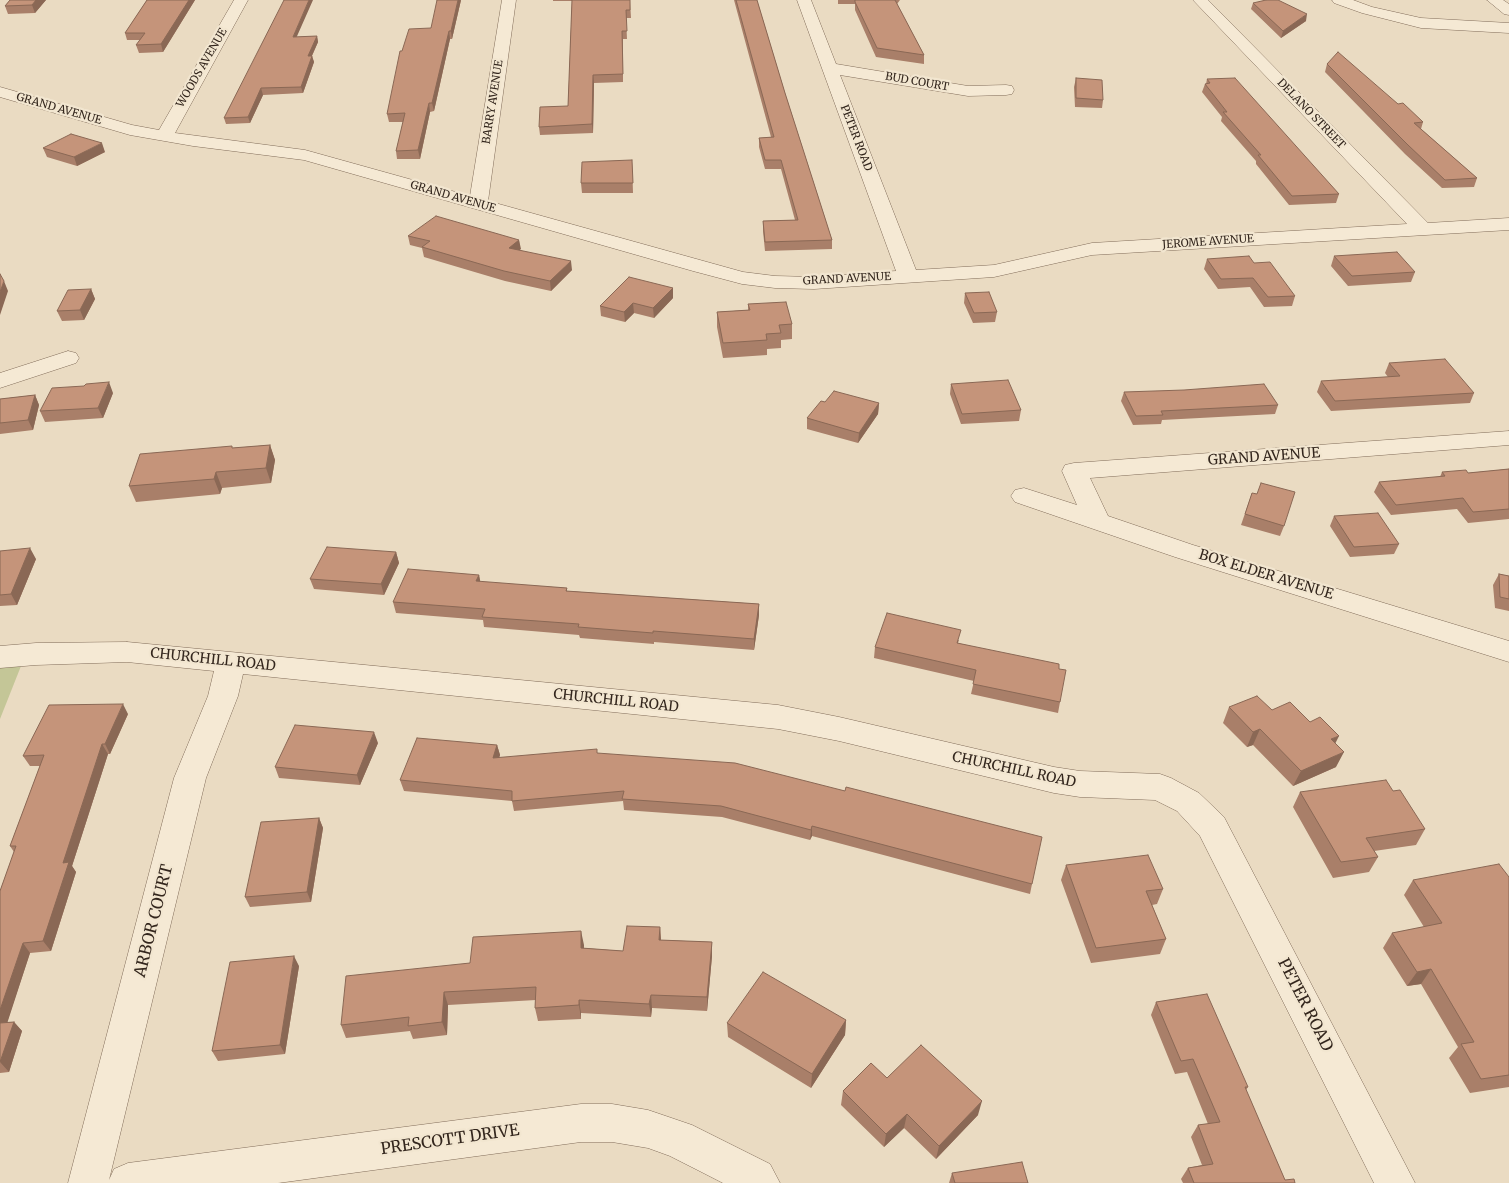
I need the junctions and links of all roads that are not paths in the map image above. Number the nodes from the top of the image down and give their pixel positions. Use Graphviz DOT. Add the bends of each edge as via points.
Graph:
graph roads {
  1 [pos="241,0"];
  2 [pos="509,0"];
  3 [pos="804,0"];
  4 [pos="1200,0"];
  5 [pos="1339,0"];
  6 [pos="1494,0"];
  7 [pos="1509,10"];
  8 [pos="1509,28"];
  9 [pos="829,68"];
  10 [pos="1006,90"];
  11 [pos="0,92"];
  12 [pos="164,136"];
  13 [pos="478,204"];
  14 [pos="1509,224"];
  15 [pos="1422,229"];
  16 [pos="908,276"];
  17 [pos="68,358"];
  18 [pos="0,381"];
  19 [pos="1509,438"];
  20 [pos="1024,496"];
  21 [pos="1098,522"];
  22 [pos="1509,652"];
  23 [pos="0,657"];
  24 [pos="231,662"];
  25 [pos="1212,827"];
  26 [pos="88,1183"];
  27 [pos="128,1183"];
  28 [pos="760,1183"];
  29 [pos="1395,1183"];
  1 -- 12 [label="street, WOODS AVENUE"];
  2 -- 13 [label="street, BARRY AVENUE"];
  3 -- 9 [label="street, PETER ROAD"];
  4 -- 15 [label="street, DELANO STREET"];
  5 -- 8 [label="street" via="1428,24"];
  6 -- 7 [label="street"];
  9 -- 10 [label="street, BUD COURT" via="968,91"];
  9 -- 16 [label="street, PETER ROAD"];
  11 -- 12 [label="street, GRAND AVENUE" via="130,130"];
  12 -- 13 [label="street, GRAND AVENUE" via="305,155"];
  13 -- 16 [label="street, GRAND AVENUE" via="742,278 814,282"];
  14 -- 15 [label="street, JEROME AVENUE"];
  15 -- 16 [label="street, JEROME AVENUE" via="1092,249 994,271"];
  17 -- 18 [label="street"];
  19 -- 21 [label="street, GRAND AVENUE" via="1074,471"];
  20 -- 21 [label="street, BOX ELDER AVENUE"];
  21 -- 22 [label="street, BOX ELDER AVENUE"];
  23 -- 24 [label="street, CHURCHILL ROAD" via="127,652"];
  24 -- 25 [label="street, CHURCHILL ROAD" via="778,717 1054,780 1160,787 1188,802"];
  24 -- 26 [label="street, ARBOR COURT" via="224,696 190,778"];
  25 -- 29 [label="street, PETER ROAD"];
  27 -- 28 [label="street, PRESCOTT DRIVE" via="581,1123 612,1124 678,1139 756,1178"];
}
